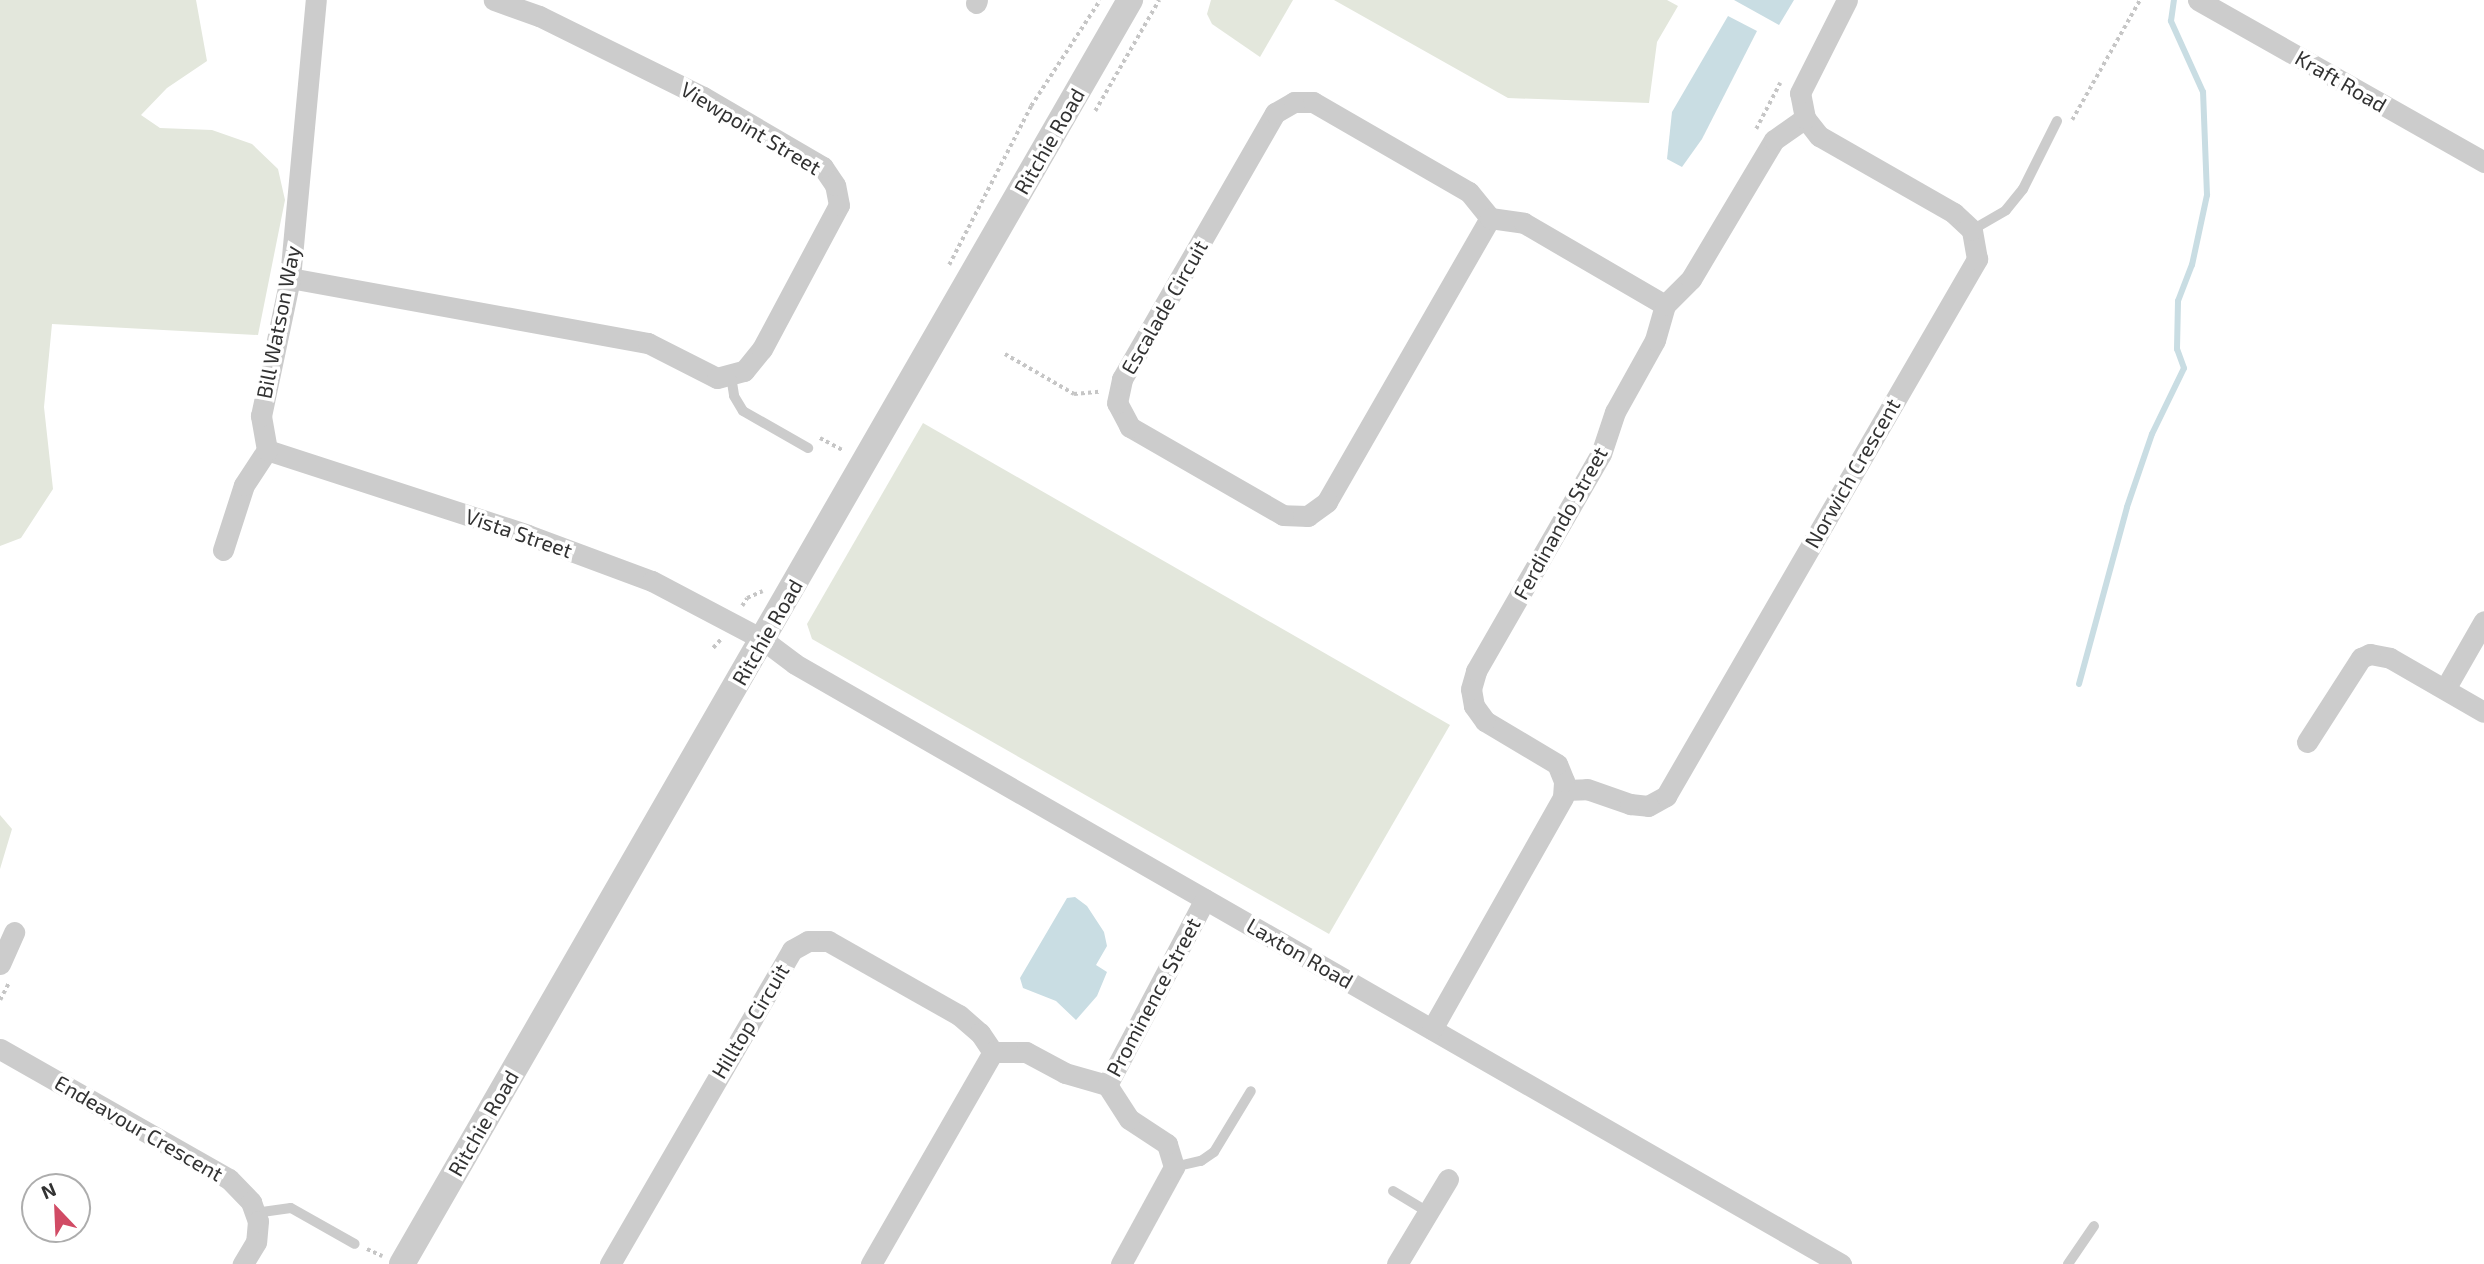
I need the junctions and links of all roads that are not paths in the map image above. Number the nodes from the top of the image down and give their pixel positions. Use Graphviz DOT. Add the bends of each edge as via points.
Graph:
graph roads {
  1 [pos="316,0"];
  2 [pos="494,0"];
  3 [pos="1130,0"];
  4 [pos="1847,0"];
  5 [pos="2198,0"];
  6 [pos="1805,118"];
  7 [pos="2057,121"];
  8 [pos="2484,162"];
  9 [pos="1490,218"];
  10 [pos="1972,230"];
  11 [pos="290,278"];
  12 [pos="1665,305"];
  13 [pos="731,376"];
  14 [pos="808,448"];
  15 [pos="267,450"];
  16 [pos="223,550"];
  17 [pos="2484,621"];
  18 [pos="762,639"];
  19 [pos="2445,689"];
  20 [pos="2484,712"];
  21 [pos="2307,742"];
  22 [pos="1564,790"];
  23 [pos="1205,899"];
  24 [pos="14,932"];
  25 [pos="0,964"];
  26 [pos="1432,1029"];
  27 [pos="0,1049"];
  28 [pos="993,1052"];
  29 [pos="1107,1086"];
  30 [pos="1251,1091"];
  31 [pos="1174,1167"];
  32 [pos="1448,1179"];
  33 [pos="1394,1191"];
  34 [pos="1428,1212"];
  35 [pos="255,1213"];
  36 [pos="2094,1226"];
  37 [pos="355,1244"];
  38 [pos="395,1261"];
  39 [pos="243,1264"];
  40 [pos="610,1264"];
  41 [pos="871,1264"];
  42 [pos="1121,1264"];
  43 [pos="1397,1264"];
  44 [pos="1841,1264"];
  45 [pos="2068,1264"];
  1 -- 11 [label="street, Bill Watson Way"];
  2 -- 13 [label="street, Viewpoint Street" via="539,16 703,97 823,167 835,185 839,205 762,349 744,371"];
  3 -- 18 [label="street, Ritchie Road"];
  4 -- 6 [label="street" via="1800,93"];
  5 -- 8 [label="street, Kraft Road"];
  6 -- 10 [label="street" via="1819,136 1954,213"];
  6 -- 12 [label="street" via="1774,140 1691,279"];
  7 -- 10 [label="lane" via="2023,189 2006,210"];
  9 -- 9 [label="street, Escalade Circuit" via="1469,192 1313,102 1291,104 1275,113 1122,379 1117,403 1130,427 1283,515 1308,516 1327,502"];
  9 -- 12 [label="street" via="1524,223"];
  10 -- 22 [label="street, Norwich Crescent" via="1977,258 1666,796 1639,805 1587,789"];
  11 -- 13 [label="street" via="648,343 717,379"];
  11 -- 15 [label="street, Bill Watson Way" via="261,416"];
  12 -- 22 [label="street, Ferdinando Street" via="1656,340 1615,412 1601,454 1476,671 1471,689 1474,706 1485,721 1557,764"];
  13 -- 14 [label="lane" via="734,396 743,411"];
  15 -- 16 [label="street" via="244,485"];
  15 -- 18 [label="street, Vista Street" via="528,535 652,582"];
  17 -- 19 [label="street"];
  18 -- 23 [label="street, Laxton Road" via="795,664"];
  18 -- 38 [label="street, Ritchie Road"];
  19 -- 20 [label="street"];
  19 -- 21 [label="street" via="2390,658 2370,654 2361,658"];
  22 -- 26 [label="street"];
  23 -- 26 [label="street, Laxton Road"];
  23 -- 29 [label="street, Prominence Street"];
  24 -- 25 [label="street"];
  26 -- 44 [label="street, Laxton Road"];
  27 -- 35 [label="street, Endeavour Crescent" via="229,1179 251,1202"];
  28 -- 29 [label="street" via="1026,1052 1065,1073"];
  28 -- 40 [label="street, Hilltop Circuit" via="980,1033 959,1016 828,941 808,942 792,950"];
  28 -- 41 [label="street"];
  29 -- 31 [label="street, Prominence Street" via="1129,1119 1167,1144"];
  30 -- 31 [label="lane" via="1214,1152 1201,1161"];
  31 -- 42 [label="street"];
  32 -- 34 [label="street"];
  33 -- 34 [label="lane"];
  34 -- 43 [label="street"];
  35 -- 37 [label="lane" via="291,1208"];
  35 -- 39 [label="street" via="256,1242"];
  36 -- 45 [label="lane"];
}
